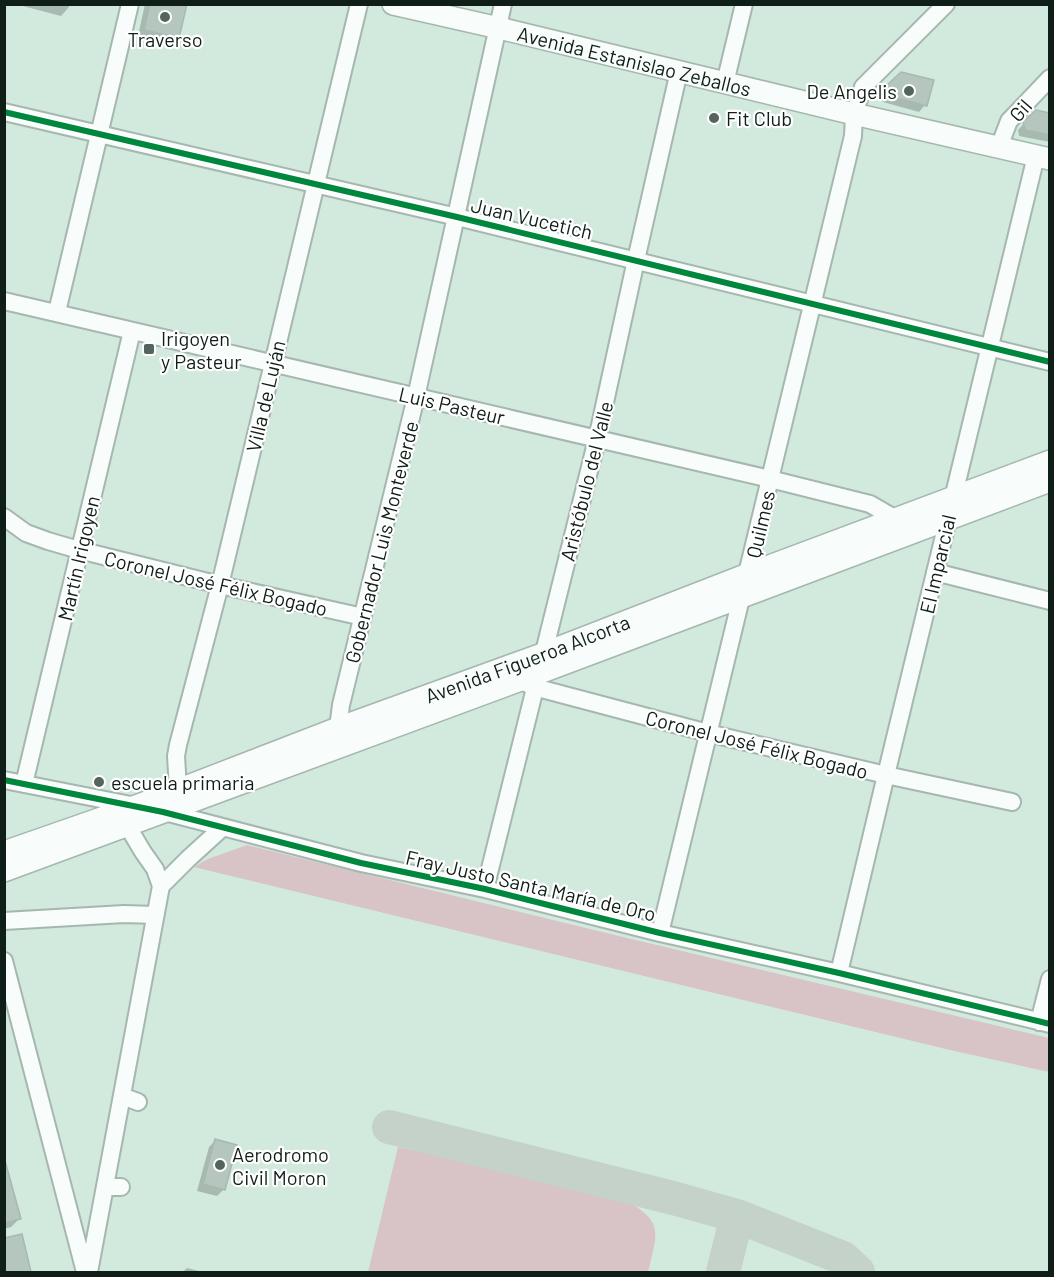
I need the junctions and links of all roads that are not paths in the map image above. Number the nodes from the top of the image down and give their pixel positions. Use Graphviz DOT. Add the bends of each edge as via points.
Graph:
graph roads {
  1 [pos="130,4"];
  2 [pos="359,4"];
  3 [pos="393,4"];
  4 [pos="503,4"];
  5 [pos="744,4"];
  6 [pos="946,4"];
  7 [pos="499,28"];
  8 [pos="679,71"];
  9 [pos="1050,78"];
  10 [pos="725,83"];
  11 [pos="4,112"];
  12 [pos="854,114"];
  13 [pos="98,134"];
  14 [pos="999,147"];
  15 [pos="1043,157"];
  16 [pos="315,185"];
  17 [pos="457,217"];
  18 [pos="636,260"];
  19 [pos="4,301"];
  20 [pos="812,304"];
  21 [pos="57,312"];
  22 [pos="132,331"];
  23 [pos="990,347"];
  24 [pos="1050,362"];
  25 [pos="272,363"];
  26 [pos="417,397"];
  27 [pos="597,439"];
  28 [pos="1050,461"];
  29 [pos="770,479"];
  30 [pos="1050,481"];
  31 [pos="953,497"];
  32 [pos="4,517"];
  33 [pos="896,519"];
  34 [pos="947,520"];
  35 [pos="79,550"];
  36 [pos="935,572"];
  37 [pos="748,574"];
  38 [pos="220,585"];
  39 [pos="742,597"];
  40 [pos="1050,601"];
  41 [pos="363,617"];
  42 [pos="530,672"];
  43 [pos="338,728"];
  44 [pos="708,733"];
  45 [pos="886,775"];
  46 [pos="4,780"];
  47 [pos="24,784"];
  48 [pos="178,789"];
  49 [pos="1012,802"];
  50 [pos="163,812"];
  51 [pos="128,815"];
  52 [pos="222,828"];
  53 [pos="4,852"];
  54 [pos="4,871"];
  55 [pos="161,886"];
  56 [pos="484,889"];
  57 [pos="156,915"];
  58 [pos="4,921"];
  59 [pos="660,933"];
  60 [pos="4,961"];
  61 [pos="839,973"];
  62 [pos="1050,979"];
  63 [pos="1044,1023"];
  64 [pos="89,1267"];
  65 [pos="102,1272"];
  1 -- 13 [label="street"];
  2 -- 16 [label="street, Villa de Luján"];
  3 -- 7 [label="main road, Avenida Estanislao Zeballos"];
  4 -- 7 [label="street, Gobernador Luis Monteverde"];
  5 -- 10 [label="street"];
  6 -- 12 [label="street, Quilmes" via="863,87"];
  7 -- 8 [label="main road, Avenida Estanislao Zeballos"];
  7 -- 17 [label="street, Gobernador Luis Monteverde"];
  8 -- 10 [label="main road, Avenida Estanislao Zeballos"];
  8 -- 18 [label="street, Aristóbulo del Valle"];
  9 -- 14 [label="street, Gil" via="1009,121"];
  10 -- 12 [label="main road, Avenida Estanislao Zeballos"];
  11 -- 13 [label="street, Juan Vucetich"];
  12 -- 14 [label="main road, Avenida Estanislao Zeballos"];
  12 -- 20 [label="street, Quilmes" via="854,136"];
  13 -- 16 [label="street, Juan Vucetich"];
  13 -- 21 [label="street"];
  14 -- 15 [label="main road, Avenida Estanislao Zeballos"];
  15 -- 23 [label="street, El Imparcial"];
  16 -- 17 [label="street, Juan Vucetich"];
  16 -- 25 [label="street, Villa de Luján"];
  17 -- 18 [label="street, Juan Vucetich"];
  17 -- 26 [label="street, Gobernador Luis Monteverde"];
  18 -- 20 [label="street, Juan Vucetich"];
  18 -- 27 [label="street, Aristóbulo del Valle"];
  19 -- 21 [label="street, Luis Pasteur"];
  20 -- 23 [label="street, Juan Vucetich"];
  20 -- 29 [label="street, Quilmes"];
  21 -- 22 [label="street, Luis Pasteur"];
  22 -- 25 [label="street, Luis Pasteur"];
  22 -- 35 [label="street, Martín Irigoyen"];
  23 -- 24 [label="street, Juan Vucetich"];
  23 -- 31 [label="street, El Imparcial"];
  25 -- 26 [label="street, Luis Pasteur"];
  25 -- 38 [label="street, Villa de Luján"];
  26 -- 27 [label="street, Luis Pasteur"];
  26 -- 41 [label="street, Gobernador Luis Monteverde"];
  27 -- 29 [label="street, Luis Pasteur"];
  27 -- 42 [label="street, Aristóbulo del Valle"];
  28 -- 31 [label="main road, Avenida Figueroa Alcorta"];
  29 -- 33 [label="street, Luis Pasteur" via="870,504"];
  29 -- 37 [label="street, Quilmes"];
  30 -- 34 [label="main road, Avenida Figueroa Alcorta"];
  31 -- 33 [label="main road, Avenida Figueroa Alcorta"];
  31 -- 34 [label="street, El Imparcial"];
  32 -- 35 [label="street, Coronel José Félix Bogado" via="26,533"];
  33 -- 37 [label="main road, Avenida Figueroa Alcorta"];
  34 -- 36 [label="street, El Imparcial"];
  34 -- 39 [label="main road, Avenida Figueroa Alcorta"];
  35 -- 38 [label="street, Coronel José Félix Bogado"];
  35 -- 47 [label="street, Martín Irigoyen"];
  36 -- 40 [label="street"];
  36 -- 45 [label="street, El Imparcial"];
  37 -- 39 [label="street, Quilmes"];
  37 -- 42 [label="main road, Avenida Figueroa Alcorta"];
  38 -- 41 [label="street, Coronel José Félix Bogado"];
  38 -- 48 [label="street, Villa de Luján" via="178,745"];
  39 -- 42 [label="main road, Avenida Figueroa Alcorta"];
  39 -- 44 [label="street, Quilmes"];
  41 -- 43 [label="street, Gobernador Luis Monteverde"];
  42 -- 43 [label="main road, Avenida Figueroa Alcorta"];
  42 -- 44 [label="street, Coronel José Félix Bogado"];
  42 -- 50 [label="main road, Avenida Figueroa Alcorta"];
  42 -- 56 [label="street, Aristóbulo del Valle"];
  43 -- 48 [label="main road, Avenida Figueroa Alcorta"];
  44 -- 45 [label="street, Coronel José Félix Bogado"];
  44 -- 59 [label="street, Quilmes"];
  45 -- 49 [label="street, Coronel José Félix Bogado"];
  45 -- 61 [label="street, El Imparcial"];
  46 -- 47 [label="street"];
  47 -- 51 [label="street"];
  48 -- 51 [label="main road, Avenida Figueroa Alcorta"];
  50 -- 51 [label="main road, Avenida Figueroa Alcorta"];
  50 -- 52 [label="street, Fray Justo Santa María de Oro"];
  51 -- 53 [label="main road, Avenida Figueroa Alcorta"];
  51 -- 54 [label="main road, Avenida Figueroa Alcorta"];
  51 -- 55 [label="street"];
  52 -- 55 [label="street"];
  52 -- 56 [label="street, Fray Justo Santa María de Oro"];
  55 -- 57 [label="street"];
  56 -- 59 [label="street, Fray Justo Santa María de Oro"];
  57 -- 58 [label="street"];
  57 -- 64 [label="street" via="130,1099 113,1187"];
  59 -- 61 [label="street, Fray Justo Santa María de Oro"];
  60 -- 64 [label="street"];
  61 -- 63 [label="street, Fray Justo Santa María de Oro"];
  62 -- 63 [label="street"];
  64 -- 65 [label="street"];
}
